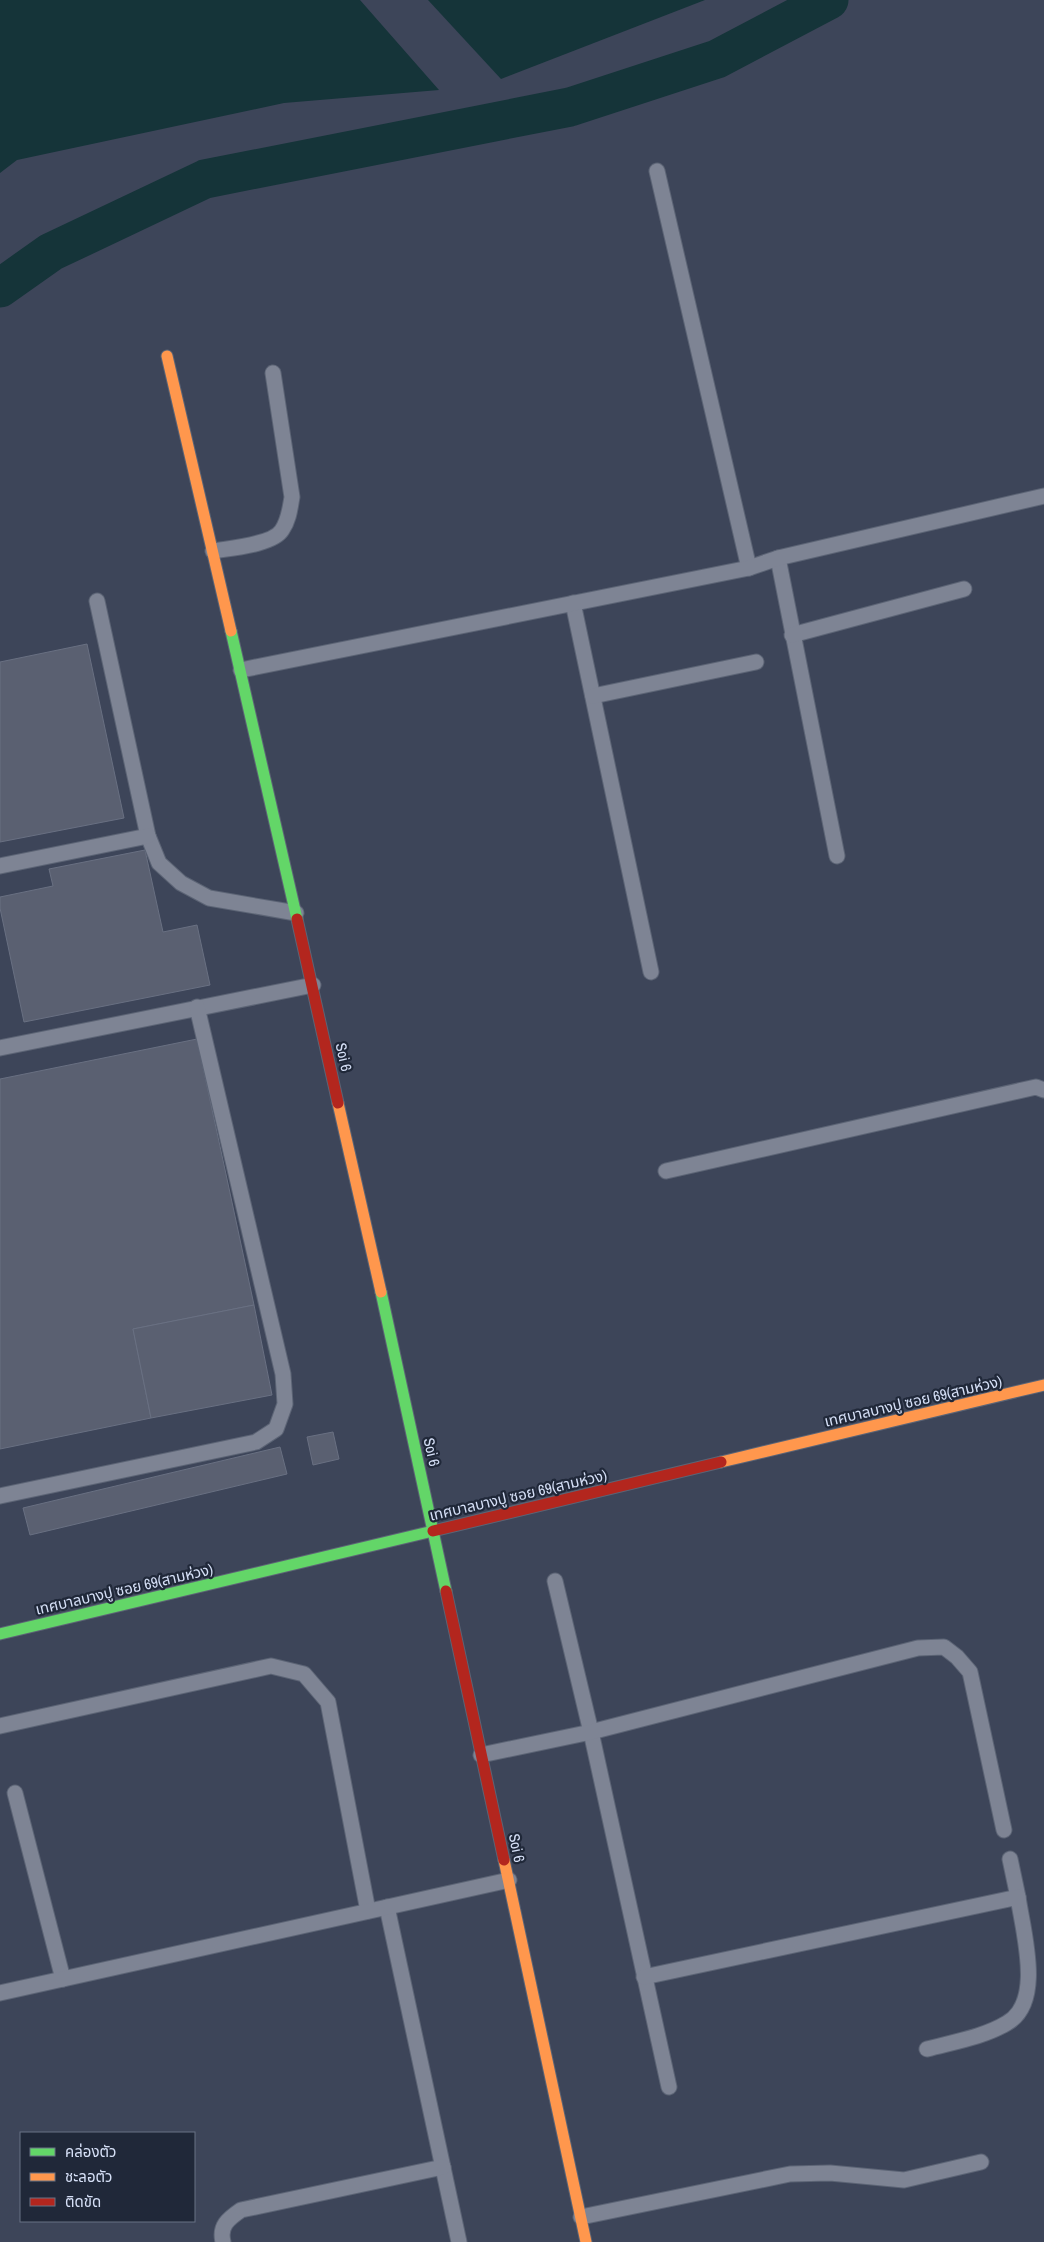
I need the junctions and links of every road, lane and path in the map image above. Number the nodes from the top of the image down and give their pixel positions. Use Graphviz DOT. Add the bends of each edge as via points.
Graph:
graph roads {
  1 [pos="657,171"];
  2 [pos="166,356"];
  3 [pos="273,373"];
  4 [pos="1044,496"];
  5 [pos="213,551"];
  6 [pos="778,558"];
  7 [pos="749,568"];
  8 [pos="964,589"];
  9 [pos="97,601"];
  10 [pos="573,603"];
  11 [pos="792,635"];
  12 [pos="756,662"];
  13 [pos="241,670"];
  14 [pos="593,696"];
  15 [pos="148,836"];
  16 [pos="837,856"];
  17 [pos="0,866"];
  18 [pos="296,913"];
  19 [pos="651,972"];
  20 [pos="312,986"];
  21 [pos="198,1007"];
  22 [pos="0,1048"];
  23 [pos="1044,1090"];
  24 [pos="666,1171"];
  25 [pos="1044,1385"];
  26 [pos="0,1496"];
  27 [pos="434,1530"];
  28 [pos="555,1581"];
  29 [pos="0,1634"];
  30 [pos="0,1726"];
  31 [pos="591,1732"];
  32 [pos="482,1755"];
  33 [pos="15,1793"];
  34 [pos="1004,1830"];
  35 [pos="1010,1858"];
  36 [pos="509,1880"];
  37 [pos="1018,1897"];
  38 [pos="387,1907"];
  39 [pos="368,1911"];
  40 [pos="644,1977"];
  41 [pos="63,1979"];
  42 [pos="0,1993"];
  43 [pos="927,2049"];
  44 [pos="669,2087"];
  45 [pos="981,2162"];
  46 [pos="443,2167"];
  47 [pos="581,2217"];
  48 [pos="223,2242"];
  49 [pos="459,2242"];
  50 [pos="586,2242"];
  1 -- 7 [label="lane"];
  2 -- 5 [label="street, Soi 6"];
  3 -- 5 [label="lane" via="292,496 289,515 281,532 266,542"];
  4 -- 6 [label="lane"];
  5 -- 13 [label="street, Soi 6"];
  6 -- 7 [label="lane"];
  6 -- 11 [label="lane"];
  7 -- 10 [label="lane"];
  8 -- 11 [label="lane"];
  9 -- 15 [label="lane"];
  10 -- 13 [label="lane"];
  10 -- 14 [label="lane"];
  11 -- 16 [label="lane"];
  12 -- 14 [label="lane"];
  13 -- 18 [label="street, Soi 6"];
  14 -- 19 [label="lane"];
  15 -- 17 [label="lane"];
  15 -- 18 [label="lane" via="159,863 181,882 209,898"];
  18 -- 20 [label="street, Soi 6"];
  20 -- 21 [label="lane"];
  20 -- 27 [label="street, Soi 6"];
  21 -- 22 [label="lane"];
  21 -- 26 [label="lane" via="283,1374 285,1404 276,1429 256,1442"];
  23 -- 24 [label="lane" via="1036,1087"];
  25 -- 27 [label="street, เทศบาลบางปู ซอย 69(สามห่วง)"];
  27 -- 29 [label="street, เทศบาลบางปู ซอย 69(สามห่วง)"];
  27 -- 32 [label="street, Soi 6"];
  28 -- 31 [label="lane"];
  30 -- 39 [label="lane" via="271,1666 304,1674 328,1702"];
  31 -- 32 [label="lane"];
  31 -- 34 [label="lane" via="918,1648 944,1647 970,1672"];
  31 -- 40 [label="lane"];
  32 -- 36 [label="street, Soi 6"];
  33 -- 41 [label="lane"];
  35 -- 37 [label="lane"];
  36 -- 38 [label="lane"];
  36 -- 47 [label="street, Soi 6"];
  37 -- 40 [label="lane"];
  37 -- 43 [label="lane" via="1030,1975 1019,2014 985,2032"];
  38 -- 39 [label="lane"];
  38 -- 46 [label="lane"];
  39 -- 41 [label="lane"];
  40 -- 44 [label="lane"];
  41 -- 42 [label="lane"];
  45 -- 47 [label="lane" via="904,2180 830,2173 790,2174"];
  46 -- 48 [label="lane" via="240,2210 226,2221 221,2234"];
  46 -- 49 [label="lane"];
  47 -- 50 [label="street, Soi 6"];
}
